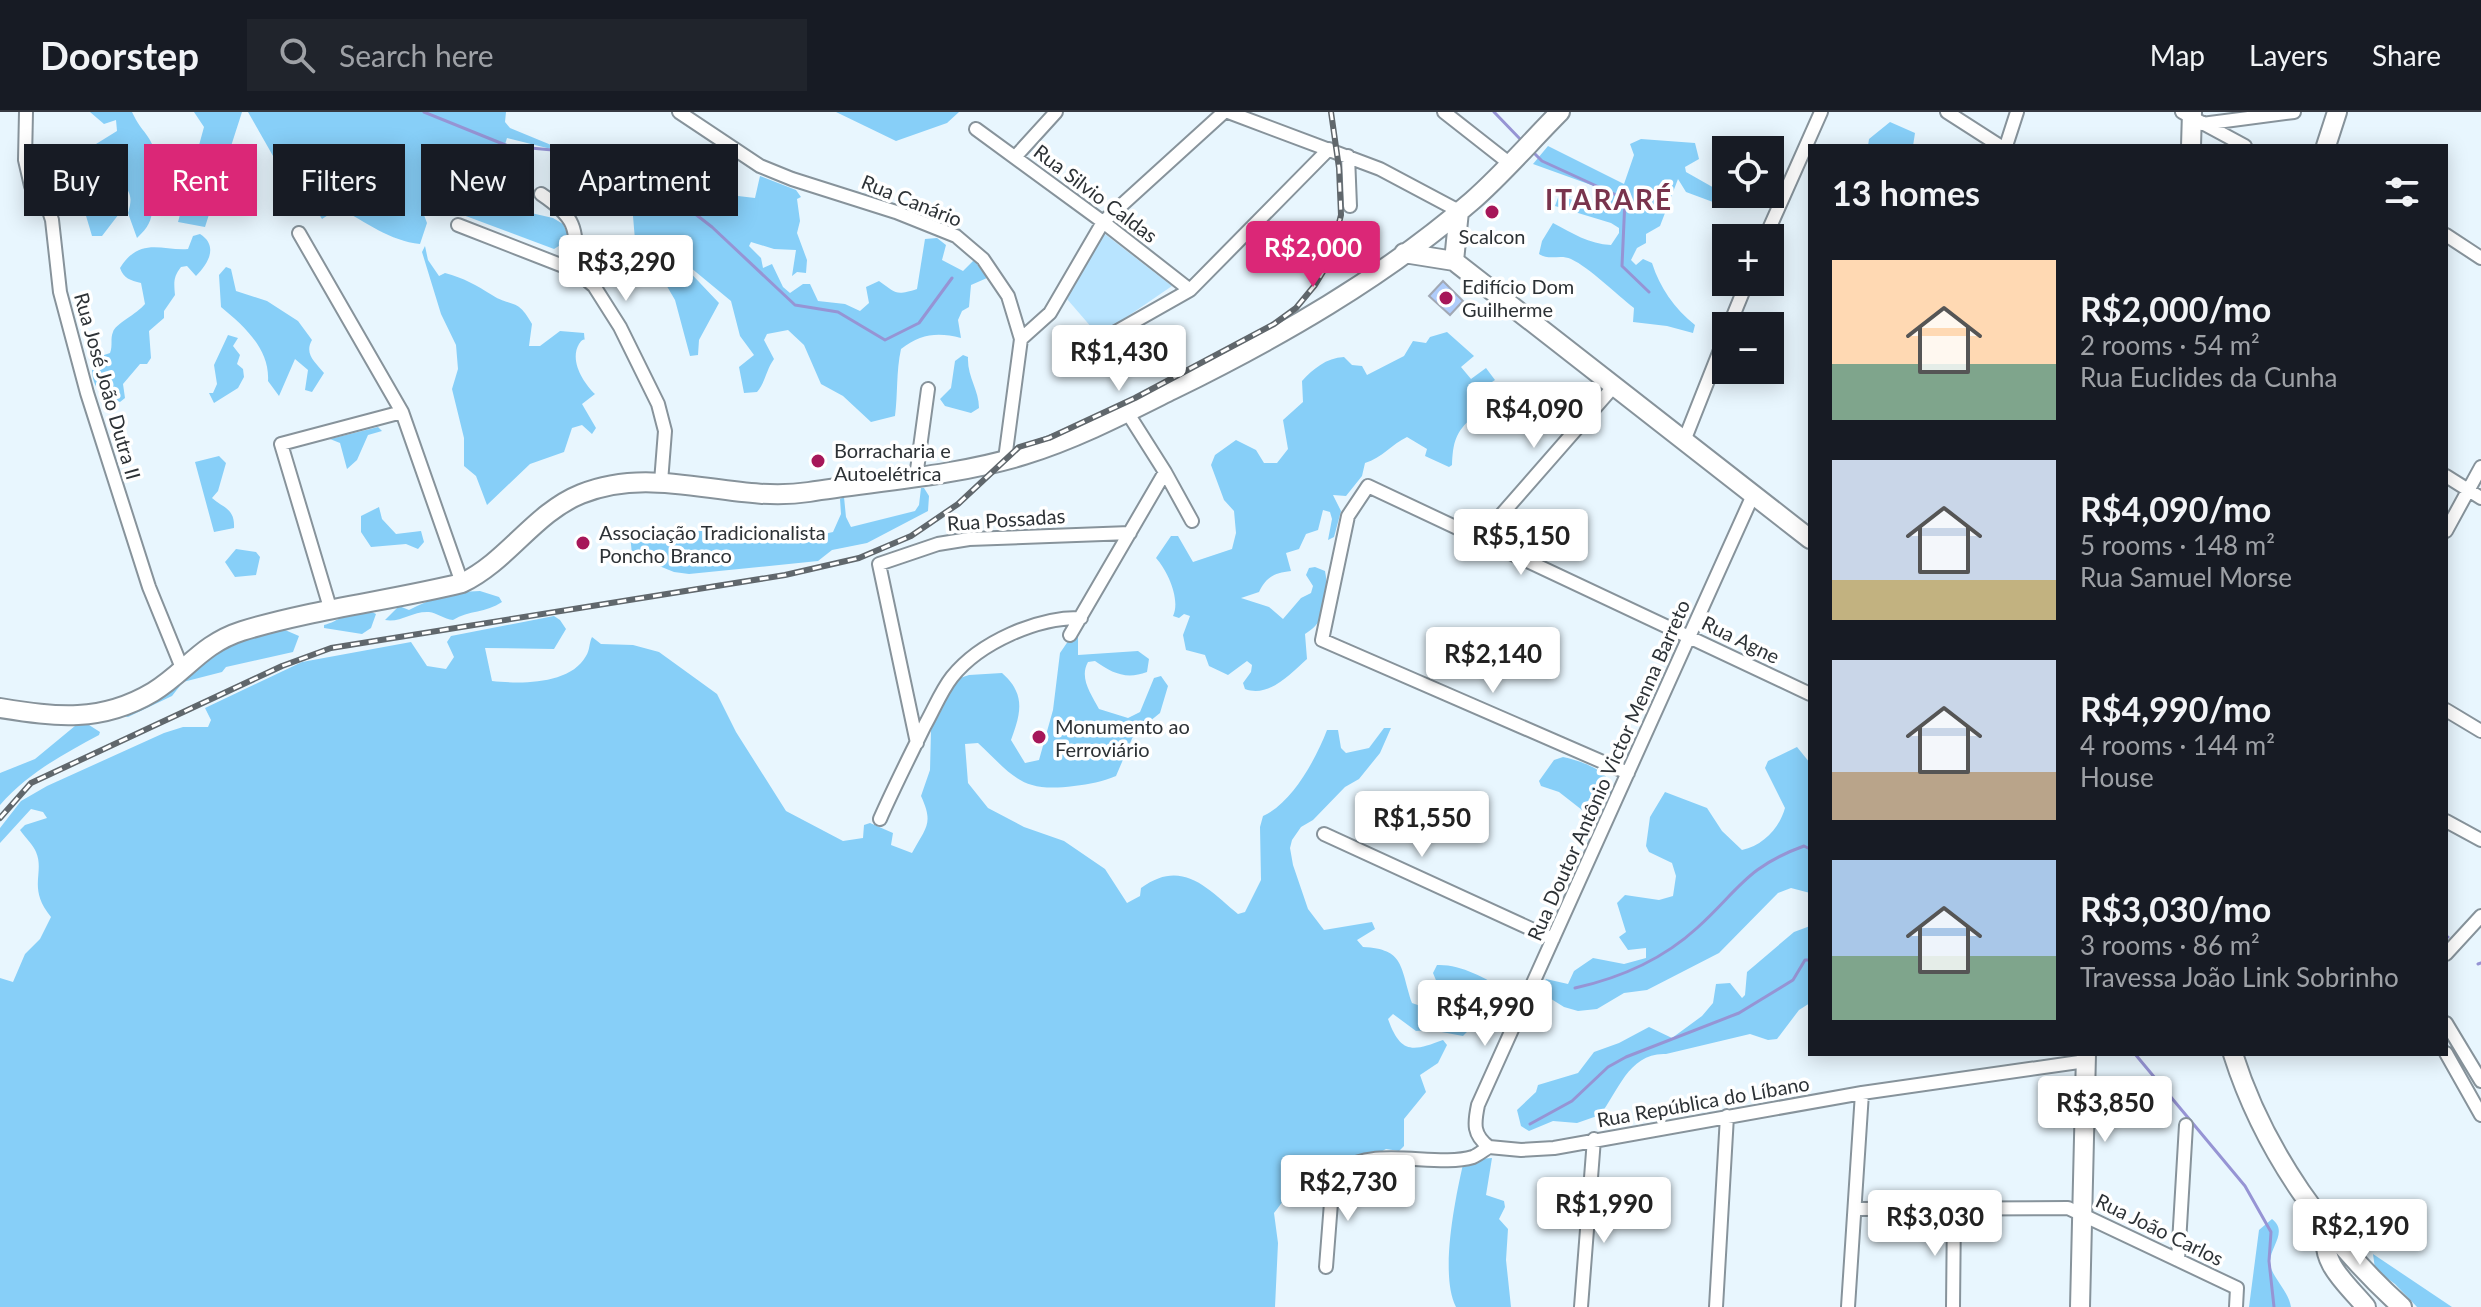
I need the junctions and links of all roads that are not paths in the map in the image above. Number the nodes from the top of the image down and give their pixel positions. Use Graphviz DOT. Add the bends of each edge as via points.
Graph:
graph roads {
  1 [pos="26,112"];
  2 [pos="679,112"];
  3 [pos="1056,112"];
  4 [pos="1226,112"];
  5 [pos="1444,112"];
  6 [pos="1560,112"];
  7 [pos="1821,112"];
  8 [pos="1947,112"];
  9 [pos="2017,112"];
  10 [pos="2294,112"];
  11 [pos="2337,112"];
  12 [pos="2192,117"];
  13 [pos="976,129"];
  14 [pos="1997,144"];
  15 [pos="2007,144"];
  16 [pos="2191,144"];
  17 [pos="2241,144"];
  18 [pos="2327,144"];
  19 [pos="1329,149"];
  20 [pos="1016,156"];
  21 [pos="1348,156"];
  22 [pos="1509,163"];
  23 [pos="541,194"];
  24 [pos="1350,206"];
  25 [pos="1459,211"];
  26 [pos="1103,222"];
  27 [pos="1771,224"];
  28 [pos="458,225"];
  29 [pos="299,233"];
  30 [pos="2448,236"];
  31 [pos="1404,253"];
  32 [pos="2481,258"];
  33 [pos="1454,261"];
  34 [pos="576,271"];
  35 [pos="1190,290"];
  36 [pos="1107,337"];
  37 [pos="1021,339"];
  38 [pos="1712,370"];
  39 [pos="1614,386"];
  40 [pos="928,389"];
  41 [pos="402,412"];
  42 [pos="1127,412"];
  43 [pos="1684,441"];
  44 [pos="1005,459"];
  45 [pos="2481,467"];
  46 [pos="1165,472"];
  47 [pos="916,477"];
  48 [pos="2448,477"];
  49 [pos="661,482"];
  50 [pos="2469,490"];
  51 [pos="1753,495"];
  52 [pos="2481,498"];
  53 [pos="1192,521"];
  54 [pos="2448,527"];
  55 [pos="1130,533"];
  56 [pos="1808,537"];
  57 [pos="1481,538"];
  58 [pos="462,583"];
  59 [pos="331,611"];
  60 [pos="1081,618"];
  61 [pos="1070,635"];
  62 [pos="1690,636"];
  63 [pos="182,668"];
  64 [pos="1808,693"];
  65 [pos="0,708"];
  66 [pos="2448,711"];
  67 [pos="2481,731"];
  68 [pos="917,743"];
  69 [pos="1628,773"];
  70 [pos="880,819"];
  71 [pos="2448,822"];
  72 [pos="1324,834"];
  73 [pos="2481,840"];
  74 [pos="2481,916"];
  75 [pos="1553,939"];
  76 [pos="2448,952"];
  77 [pos="2448,1026"];
  78 [pos="2234,1056"];
  79 [pos="2448,1056"];
  80 [pos="2086,1057"];
  81 [pos="2481,1080"];
  82 [pos="2466,1088"];
  83 [pos="1862,1093"];
  84 [pos="2481,1115"];
  85 [pos="1727,1116"];
  86 [pos="2186,1125"];
  87 [pos="1594,1139"];
  88 [pos="1489,1147"];
  89 [pos="1855,1209"];
  90 [pos="1954,1209"];
  91 [pos="2081,1214"];
  92 [pos="2328,1230"];
  93 [pos="2178,1260"];
  94 [pos="1326,1267"];
  95 [pos="1581,1307"];
  96 [pos="1716,1307"];
  97 [pos="1848,1307"];
  98 [pos="1953,1307"];
  99 [pos="2080,1307"];
  100 [pos="2236,1307"];
  101 [pos="2366,1307"];
  102 [pos="2402,1307"];
  1 -- 63 [label="street, Rua José João Dutra II" via="25,160 31,186 52,220 60,292 87,393 149,587"];
  2 -- 37 [label="street, Rua Canário" via="760,166 956,236 983,259 1008,296"];
  3 -- 20 [label="street"];
  4 -- 19 [label="street"];
  4 -- 26 [label="street"];
  5 -- 22 [label="street"];
  6 -- 22 [label="street"];
  7 -- 27 [label="street"];
  8 -- 14 [label="street"];
  9 -- 15 [label="street"];
  10 -- 12 [label="street"];
  11 -- 18 [label="street"];
  12 -- 16 [label="street"];
  12 -- 17 [label="street"];
  13 -- 20 [label="street, Rua Silvio Caldas"];
  19 -- 21 [label="street"];
  19 -- 35 [label="street"];
  20 -- 26 [label="street, Rua Silvio Caldas"];
  21 -- 24 [label="street"];
  21 -- 25 [label="street"];
  22 -- 25 [label="street"];
  23 -- 34 [label="street" via="573,220"];
  25 -- 31 [label="street"];
  25 -- 33 [label="street"];
  26 -- 35 [label="street, Rua Silvio Caldas"];
  26 -- 37 [label="street" via="1050,313"];
  28 -- 34 [label="street"];
  29 -- 41 [label="street"];
  30 -- 32 [label="street"];
  31 -- 33 [label="street"];
  31 -- 42 [label="street" via="1368,281 1243,354"];
  33 -- 39 [label="street"];
  34 -- 49 [label="street" via="594,286 620,327 658,404 665,431"];
  35 -- 36 [label="street"];
  37 -- 44 [label="street, Rua Canário"];
  38 -- 43 [label="street"];
  39 -- 43 [label="street"];
  39 -- 57 [label="street"];
  40 -- 47 [label="street"];
  41 -- 58 [label="street"];
  41 -- 59 [label="street" via="281,444"];
  42 -- 44 [label="street" via="1059,443"];
  42 -- 46 [label="street"];
  43 -- 51 [label="street"];
  44 -- 47 [label="street"];
  45 -- 50 [label="street"];
  46 -- 53 [label="street"];
  46 -- 55 [label="street"];
  47 -- 49 [label="street" via="792,495"];
  48 -- 50 [label="street"];
  49 -- 58 [label="street" via="635,481 580,494 544,516 488,567"];
  50 -- 52 [label="street"];
  50 -- 54 [label="street"];
  51 -- 56 [label="street"];
  51 -- 62 [label="street, Rua Doutor Antônio Victor Menna Barreto"];
  55 -- 60 [label="street"];
  55 -- 68 [label="street, Rua Possadas" via="969,539 879,564"];
  57 -- 62 [label="street, Rua Agne"];
  57 -- 69 [label="street, Rua Agne" via="1368,486 1348,516 1322,640"];
  58 -- 59 [label="street"];
  59 -- 63 [label="street" via="239,632 203,649"];
  60 -- 61 [label="street"];
  60 -- 68 [label="street" via="1040,621 975,656 952,677"];
  62 -- 64 [label="street, Rua Agne"];
  62 -- 69 [label="street, Rua Doutor Antônio Victor Menna Barreto"];
  63 -- 65 [label="street" via="154,692 93,715 71,718"];
  66 -- 67 [label="street"];
  68 -- 70 [label="street"];
  69 -- 75 [label="street, Rua Doutor Antônio Victor Menna Barreto"];
  71 -- 73 [label="street"];
  72 -- 75 [label="street"];
  74 -- 76 [label="street"];
  75 -- 88 [label="street, Rua Doutor Antônio Victor Menna Barreto" via="1478,1105 1475,1128"];
  77 -- 81 [label="street"];
  78 -- 92 [label="street" via="2281,1161"];
  79 -- 82 [label="street"];
  80 -- 83 [label="street, Rua República do Líbano"];
  80 -- 91 [label="street"];
  81 -- 82 [label="street"];
  82 -- 84 [label="street"];
  83 -- 85 [label="street, Rua República do Líbano"];
  83 -- 89 [label="street"];
  85 -- 87 [label="street, Rua República do Líbano"];
  85 -- 96 [label="street"];
  86 -- 93 [label="street"];
  87 -- 88 [label="street, Rua República do Líbano" via="1538,1149"];
  87 -- 95 [label="street"];
  88 -- 94 [label="street, Rua República do Líbano" via="1474,1157 1349,1164 1333,1177"];
  89 -- 90 [label="street, Rua João Carlos"];
  89 -- 97 [label="street"];
  90 -- 91 [label="street, Rua João Carlos" via="2068,1208"];
  90 -- 98 [label="street"];
  91 -- 93 [label="street, Rua João Carlos"];
  91 -- 99 [label="street"];
  92 -- 101 [label="street" via="2324,1247 2329,1263"];
  92 -- 102 [label="street"];
  93 -- 100 [label="street, Rua João Carlos" via="2237,1288"];
}
